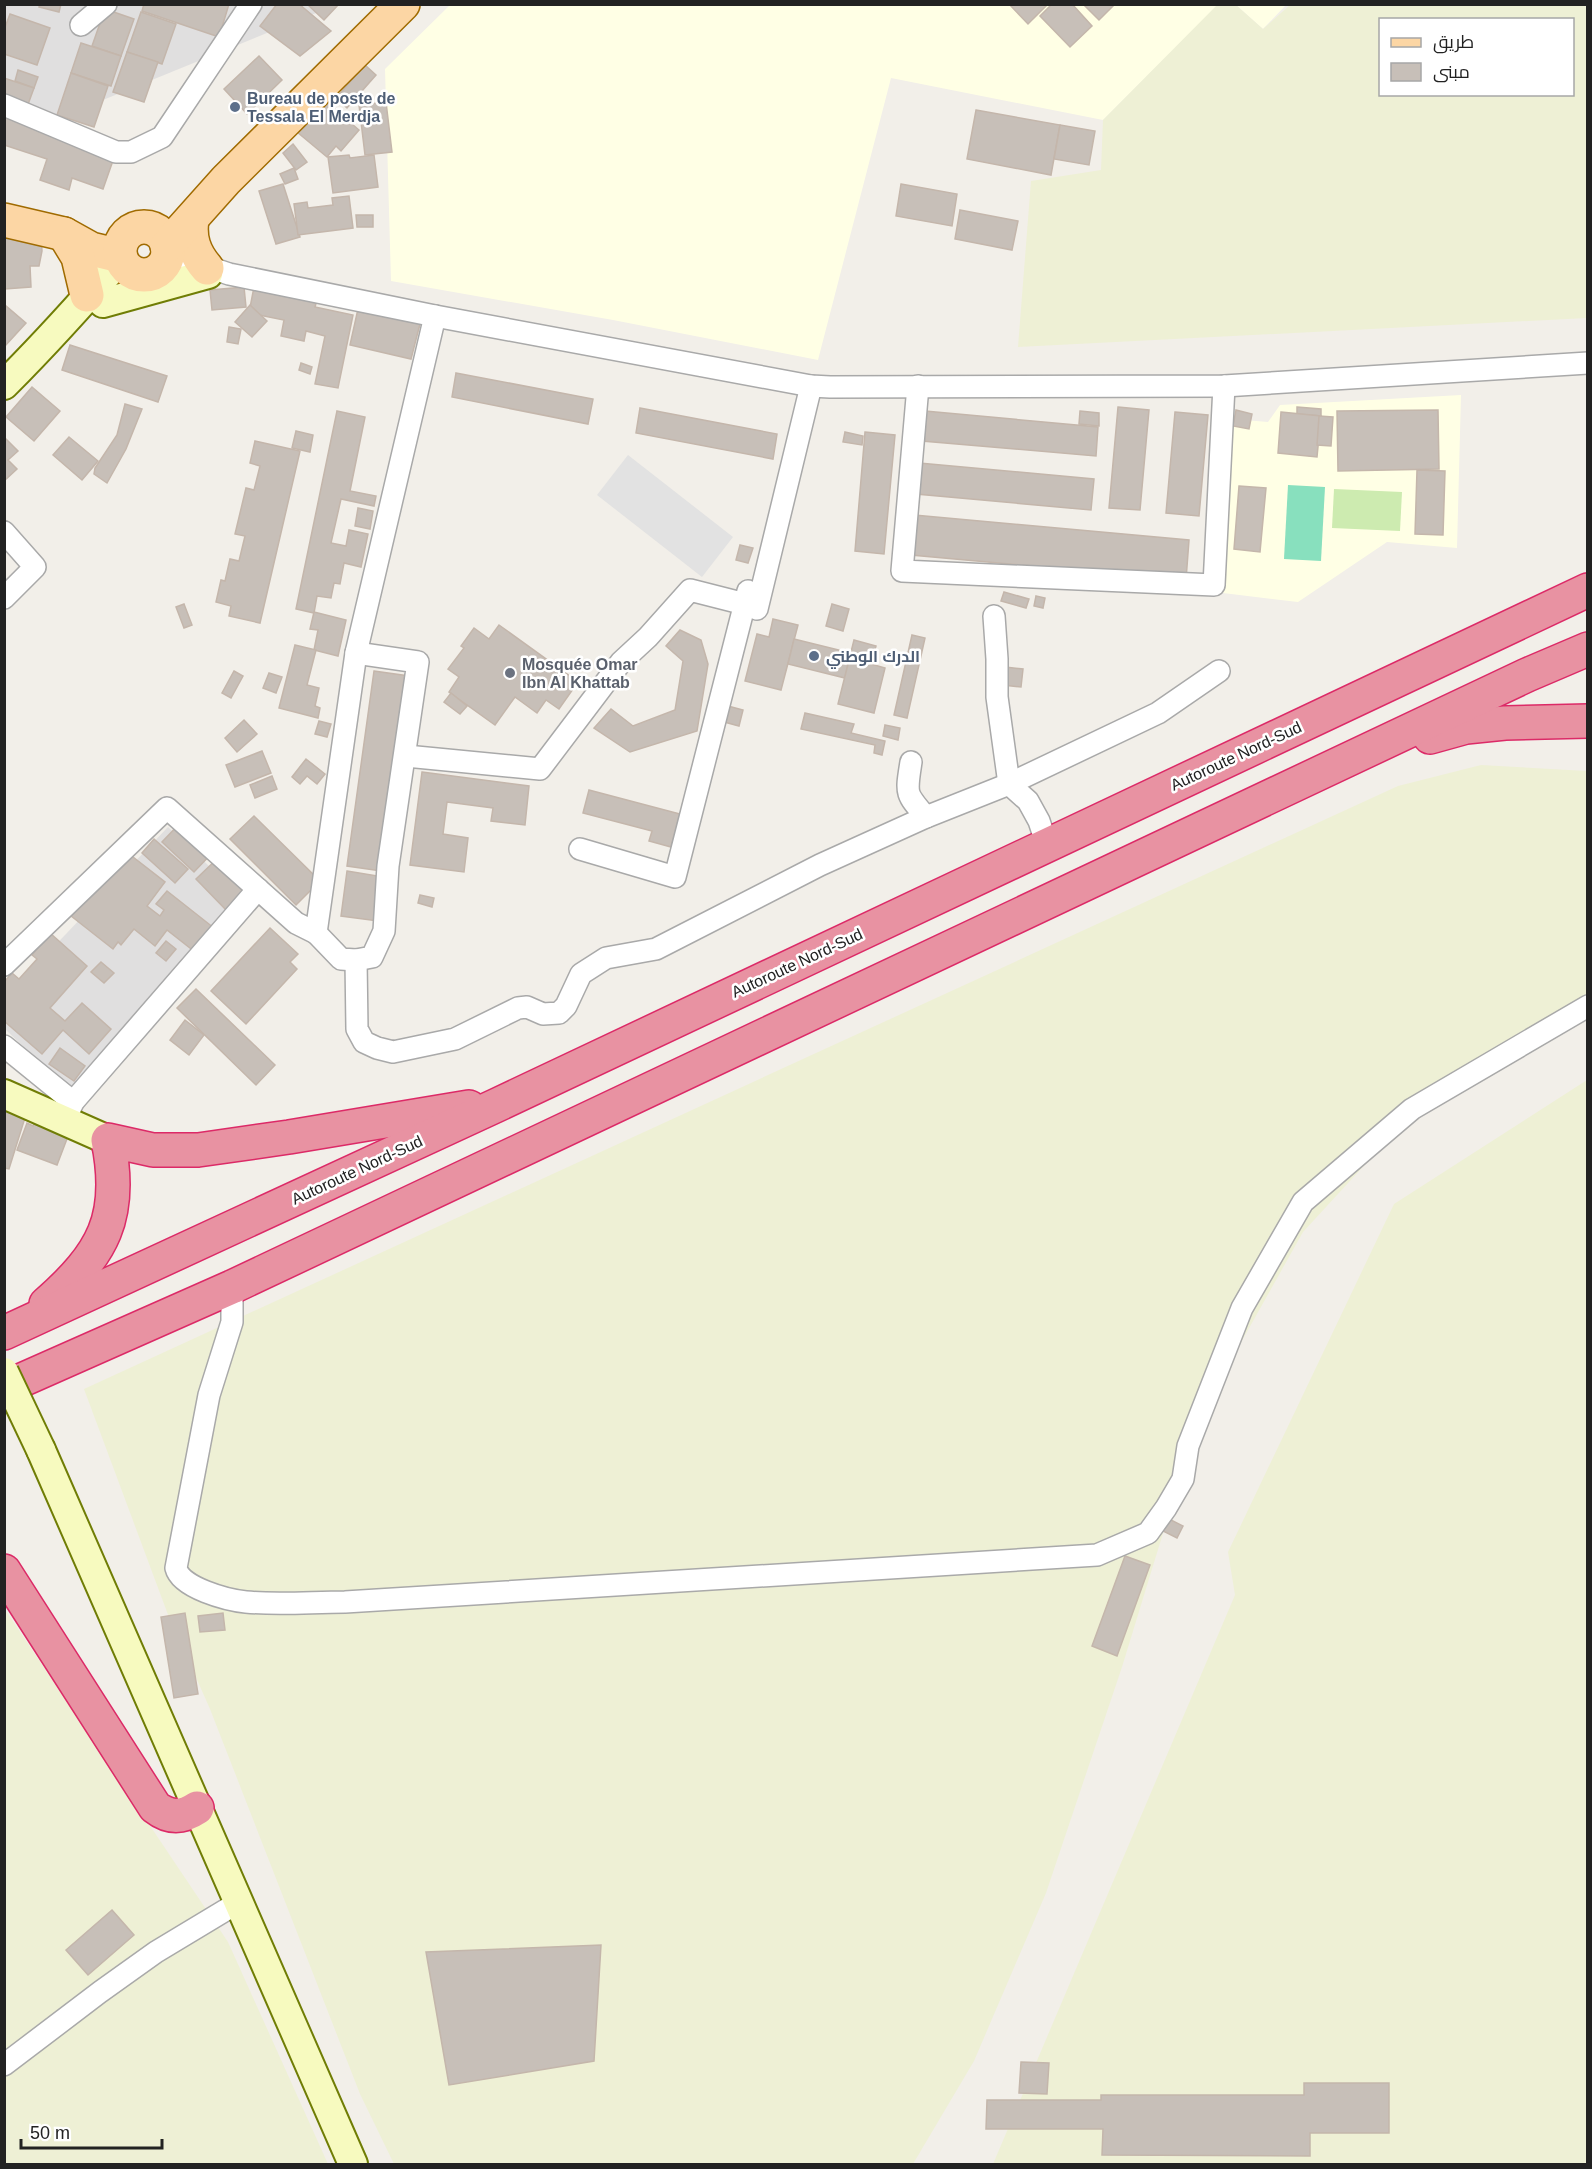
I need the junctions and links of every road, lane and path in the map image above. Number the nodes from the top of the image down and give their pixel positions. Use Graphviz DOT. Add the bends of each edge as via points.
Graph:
graph roads {
  1 [pos="106,4"];
  2 [pos="251,4"];
  3 [pos="403,4"];
  4 [pos="81,25"];
  5 [pos="4,105"];
  6 [pos="226,180"];
  7 [pos="192,219"];
  8 [pos="4,220"];
  9 [pos="64,234"];
  10 [pos="143,252"];
  11 [pos="215,272"];
  12 [pos="95,299"];
  13 [pos="435,316"];
  14 [pos="1587,363"];
  15 [pos="4,385"];
  16 [pos="805,385"];
  17 [pos="918,386"];
  18 [pos="1224,387"];
  19 [pos="4,532"];
  20 [pos="1587,590"];
  21 [pos="4,598"];
  22 [pos="745,604"];
  23 [pos="993,616"];
  24 [pos="1587,650"];
  25 [pos="356,653"];
  26 [pos="1219,670"];
  27 [pos="1587,721"];
  28 [pos="406,756"];
  29 [pos="1350,759"];
  30 [pos="911,762"];
  31 [pos="1009,784"];
  32 [pos="926,817"];
  33 [pos="1047,845"];
  34 [pos="580,849"];
  35 [pos="258,889"];
  36 [pos="316,933"];
  37 [pos="356,960"];
  38 [pos="4,965"];
  39 [pos="1587,1006"];
  40 [pos="4,1046"];
  41 [pos="4,1094"];
  42 [pos="495,1106"];
  43 [pos="69,1112"];
  44 [pos="108,1140"];
  45 [pos="232,1287"];
  46 [pos="13,1329"];
  47 [pos="4,1372"];
  48 [pos="4,1388"];
  49 [pos="4,1571"];
  50 [pos="197,1808"];
  51 [pos="239,1902"];
  52 [pos="4,2065"];
  53 [pos="353,2164"];
  1 -- 4 [label="street"];
  2 -- 5 [label="street" via="162,137 131,152 116,152"];
  3 -- 6 [label="main road"];
  6 -- 7 [label="main road"];
  6 -- 10 [label="main road" via="186,200"];
  7 -- 10 [label="main road"];
  7 -- 11 [label="main road" via="193,245"];
  8 -- 9 [label="main road"];
  9 -- 10 [label="main road" via="96,230"];
  9 -- 12 [label="main road"];
  10 -- 11 [label="street"];
  10 -- 12 [label="main road"];
  11 -- 12 [label="main road"];
  11 -- 13 [label="street"];
  12 -- 15 [label="main road"];
  13 -- 16 [label="street"];
  13 -- 25 [label="street"];
  14 -- 18 [label="street"];
  16 -- 17 [label="street"];
  16 -- 22 [label="street" via="757,609"];
  17 -- 18 [label="street"];
  17 -- 18 [label="street" via="902,571 1214,585"];
  19 -- 21 [label="street" via="36,567"];
  20 -- 33 [label="highway, Autoroute Nord-Sud"];
  22 -- 28 [label="street" via="690,590 621,662 540,769"];
  22 -- 34 [label="street" via="675,877"];
  23 -- 31 [label="street" via="997,697"];
  24 -- 29 [label="highway"];
  25 -- 28 [label="street" via="418,662"];
  25 -- 36 [label="street"];
  26 -- 31 [label="street" via="1158,713"];
  27 -- 29 [label="highway" via="1466,727"];
  28 -- 37 [label="street" via="388,866 384,932 372,957"];
  29 -- 45 [label="highway"];
  30 -- 32 [label="street" via="909,798"];
  31 -- 32 [label="street"];
  31 -- 33 [label="street" via="1028,801"];
  32 -- 37 [label="street" via="820,865 656,949 606,958 581,974 559,1013 518,1008 455,1040 393,1052 364,1042 357,1029"];
  33 -- 42 [label="highway, Autoroute Nord-Sud"];
  35 -- 36 [label="street" via="296,923"];
  35 -- 38 [label="street" via="167,808"];
  35 -- 43 [label="street"];
  36 -- 37 [label="street" via="341,959"];
  39 -- 45 [label="street" via="1412,1109 1303,1202 1242,1308 1188,1446 1183,1479 1148,1533 1097,1555 345,1602 244,1602 206,1592 189,1584 176,1569 209,1395 232,1322"];
  40 -- 43 [label="street"];
  41 -- 43 [label="main road"];
  42 -- 44 [label="highway" via="466,1107 198,1150 153,1150"];
  42 -- 46 [label="highway, Autoroute Nord-Sud"];
  43 -- 44 [label="main road"];
  44 -- 46 [label="highway" via="115,1195 97,1249 82,1270"];
  45 -- 48 [label="highway"];
  47 -- 50 [label="main road, bridge"];
  49 -- 50 [label="highway" via="155,1807 171,1816"];
  50 -- 51 [label="main road"];
  51 -- 52 [label="street" via="156,1952"];
  51 -- 53 [label="main road"];
}
